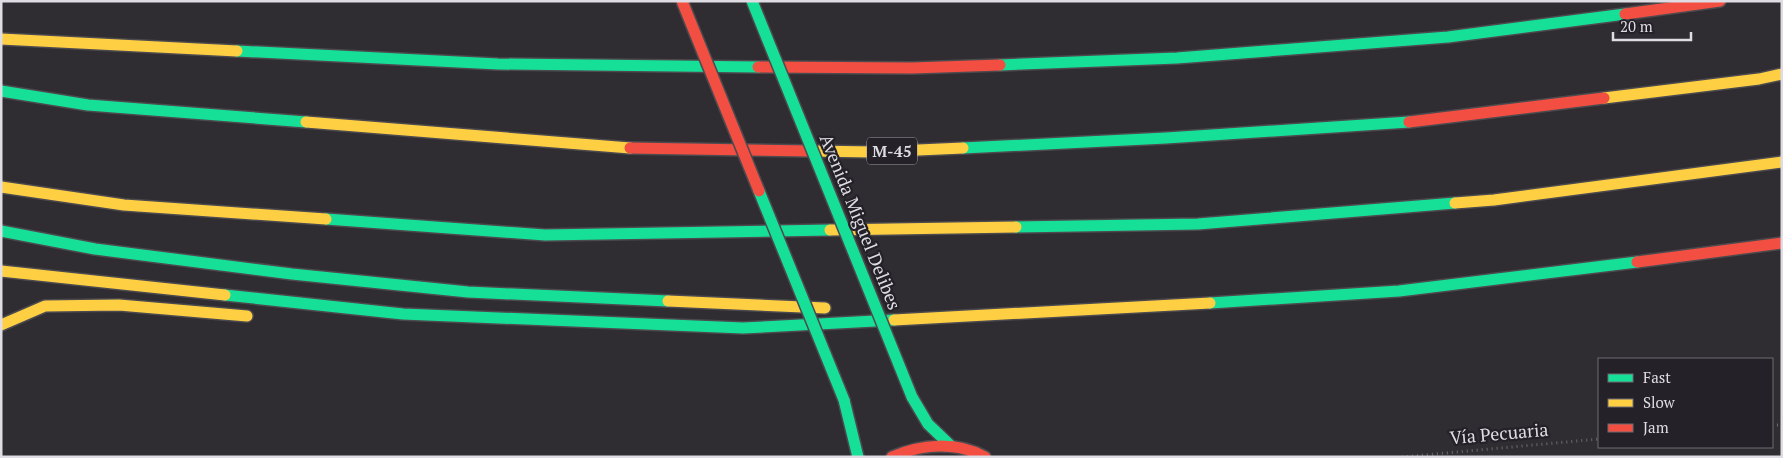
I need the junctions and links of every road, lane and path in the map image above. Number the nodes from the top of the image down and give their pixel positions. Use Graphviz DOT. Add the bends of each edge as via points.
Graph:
graph roads {
  1 [pos="682,1"];
  2 [pos="752,1"];
  3 [pos="1720,1"];
  4 [pos="80,32"];
  5 [pos="1,39"];
  6 [pos="197,48"];
  7 [pos="1782,74"];
  8 [pos="1,91"];
  9 [pos="1782,162"];
  10 [pos="1,186"];
  11 [pos="1,231"];
  12 [pos="1782,243"];
  13 [pos="1,271"];
  14 [pos="836,309"];
  15 [pos="864,310"];
  16 [pos="403,314"];
  17 [pos="255,316"];
  18 [pos="990,316"];
  19 [pos="370,323"];
  20 [pos="1,325"];
  21 [pos="1598,439"];
  22 [pos="950,446"];
  23 [pos="858,457"];
  24 [pos="892,457"];
  25 [pos="985,457"];
  26 [pos="1402,457"];
  1 -- 23 [label="main road, bridge" via="844,400"];
  2 -- 22 [label="main road, Avenida Miguel Delibes, bridge" via="912,397 928,424"];
  3 -- 6 [label="main road" via="1448,37 1177,58 912,68 498,64"];
  4 -- 6 [label="main road"];
  5 -- 6 [label="main road"];
  7 -- 8 [label="main road, M-45" via="1410,122 874,152 649,149 88,105"];
  9 -- 10 [label="main road" via="1494,200 1198,224 555,235 124,205"];
  11 -- 14 [label="main road" via="95,249 468,292"];
  12 -- 18 [label="main road" via="1399,291"];
  13 -- 16 [label="main road"];
  15 -- 18 [label="main road"];
  16 -- 18 [label="main road" via="743,328"];
  16 -- 19 [label="main road"];
  17 -- 20 [label="main road" via="119,305 45,306"];
  21 -- 26 [label="path, Vía Pecuaria"];
  22 -- 24 [label="main road" via="926,446"];
  22 -- 25 [label="main road"];
}
